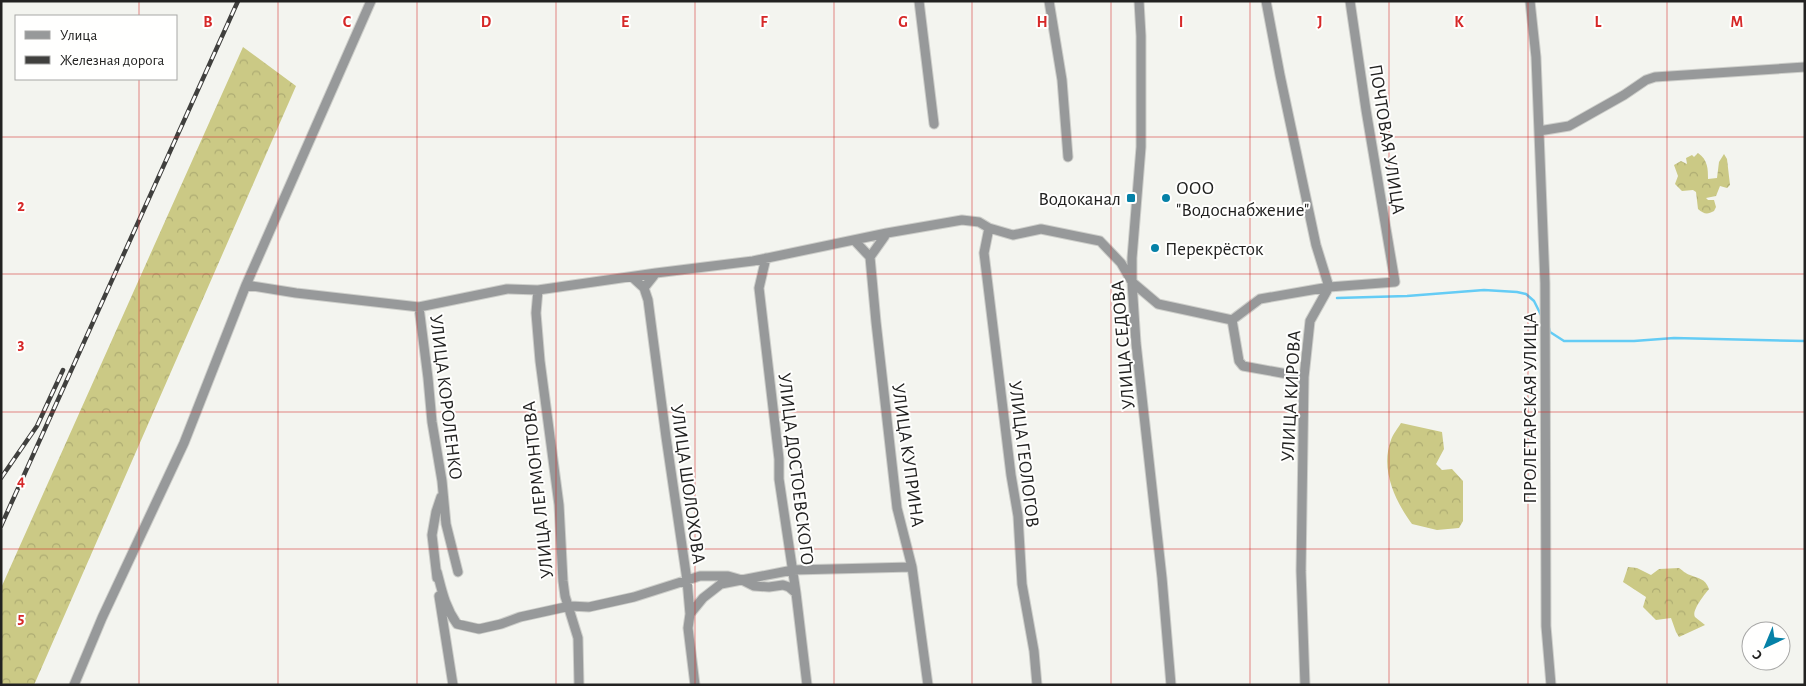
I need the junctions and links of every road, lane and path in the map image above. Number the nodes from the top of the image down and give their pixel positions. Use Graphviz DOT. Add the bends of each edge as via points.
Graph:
graph roads {
  1 [pos="371,1"];
  2 [pos="919,1"];
  3 [pos="1049,1"];
  4 [pos="1139,1"];
  5 [pos="1266,1"];
  6 [pos="1350,1"];
  7 [pos="1530,1"];
  8 [pos="1805,67"];
  9 [pos="934,124"];
  10 [pos="1539,131"];
  11 [pos="1068,157"];
  12 [pos="989,228"];
  13 [pos="887,233"];
  14 [pos="854,240"];
  15 [pos="870,257"];
  16 [pos="766,258"];
  17 [pos="1132,258"];
  18 [pos="1121,263"];
  19 [pos="656,273"];
  20 [pos="632,277"];
  21 [pos="1132,282"];
  22 [pos="246,285"];
  23 [pos="1329,287"];
  24 [pos="644,288"];
  25 [pos="538,290"];
  26 [pos="419,307"];
  27 [pos="1232,320"];
  28 [pos="1304,377"];
  29 [pos="443,492"];
  30 [pos="912,567"];
  31 [pos="793,570"];
  32 [pos="437,572"];
  33 [pos="458,572"];
  34 [pos="687,580"];
  35 [pos="742,580"];
  36 [pos="796,593"];
  37 [pos="570,606"];
  38 [pos="690,614"];
  39 [pos="74,685"];
  40 [pos="453,685"];
  41 [pos="578,685"];
  42 [pos="696,685"];
  43 [pos="807,685"];
  44 [pos="928,685"];
  45 [pos="1037,685"];
  46 [pos="1171,685"];
  47 [pos="1305,685"];
  48 [pos="1551,685"];
  1 -- 22 [label="street"];
  2 -- 9 [label="street"];
  3 -- 11 [label="street" via="1062,80"];
  4 -- 17 [label="street, УЛИЦА СЕДОВА" via="1141,147"];
  5 -- 23 [label="street" via="1316,245"];
  6 -- 23 [label="street, ПОЧТОВАЯ УЛИЦА" via="1396,282"];
  7 -- 10 [label="street, ПРОЛЕТАРСКАЯ УЛИЦА"];
  8 -- 10 [label="street" via="1646,80 1569,126"];
  10 -- 48 [label="street, ПРОЛЕТАРСКАЯ УЛИЦА" via="1546,337 1546,626"];
  12 -- 13 [label="street" via="980,222 962,220"];
  12 -- 18 [label="street" via="1013,235 1041,229 1100,242"];
  12 -- 45 [label="street, УЛИЦА ГЕОЛОГОВ" via="984,253 1018,516 1022,584"];
  13 -- 14 [label="street"];
  13 -- 15 [label="street"];
  14 -- 15 [label="street"];
  14 -- 16 [label="street"];
  15 -- 30 [label="street, УЛИЦА КУПРИНА" via="897,508"];
  16 -- 19 [label="street"];
  16 -- 31 [label="street, УЛИЦА ДОСТОЕВСКОГО" via="759,288 779,479"];
  17 -- 18 [label="street" via="1128,264"];
  17 -- 21 [label="street, УЛИЦА СЕДОВА"];
  18 -- 21 [label="street"];
  19 -- 20 [label="street"];
  19 -- 24 [label="street"];
  20 -- 24 [label="street"];
  20 -- 25 [label="street"];
  21 -- 27 [label="street" via="1158,304"];
  21 -- 46 [label="street, УЛИЦА СЕДОВА"];
  22 -- 26 [label="street"];
  22 -- 39 [label="street" via="184,443"];
  23 -- 27 [label="street" via="1260,299"];
  23 -- 28 [label="street, УЛИЦА КИРОВА" via="1310,321"];
  24 -- 34 [label="street, УЛИЦА ШОЛОХОВА"];
  25 -- 26 [label="street" via="507,289"];
  25 -- 37 [label="street, УЛИЦА ЛЕРМОНТОВА" via="536,314 540,362 559,505 563,581"];
  26 -- 29 [label="street, УЛИЦА КОРОЛЕНКО"];
  27 -- 28 [label="street" via="1239,361 1243,366"];
  28 -- 47 [label="street, УЛИЦА КИРОВА" via="1301,571"];
  29 -- 32 [label="street, УЛИЦА КОРОЛЕНКО" via="432,534"];
  29 -- 33 [label="street, УЛИЦА КОРОЛЕНКО" via="446,524"];
  30 -- 31 [label="street"];
  30 -- 44 [label="street, УЛИЦА КУПРИНА"];
  31 -- 35 [label="street"];
  31 -- 36 [label="street, УЛИЦА ДОСТОЕВСКОГО"];
  32 -- 37 [label="street" via="446,605 457,624 479,629"];
  32 -- 40 [label="street, УЛИЦА КОРОЛЕНКО"];
  34 -- 35 [label="street" via="714,575"];
  34 -- 37 [label="street" via="598,605"];
  34 -- 38 [label="street, УЛИЦА ШОЛОХОВА"];
  35 -- 36 [label="street" via="754,586 789,587"];
  35 -- 38 [label="street" via="720,584"];
  36 -- 43 [label="street, УЛИЦА ДОСТОЕВСКОГО"];
  37 -- 41 [label="street, УЛИЦА ЛЕРМОНТОВА" via="578,638"];
  38 -- 42 [label="street, УЛИЦА ШОЛОХОВА" via="688,628"];
}
